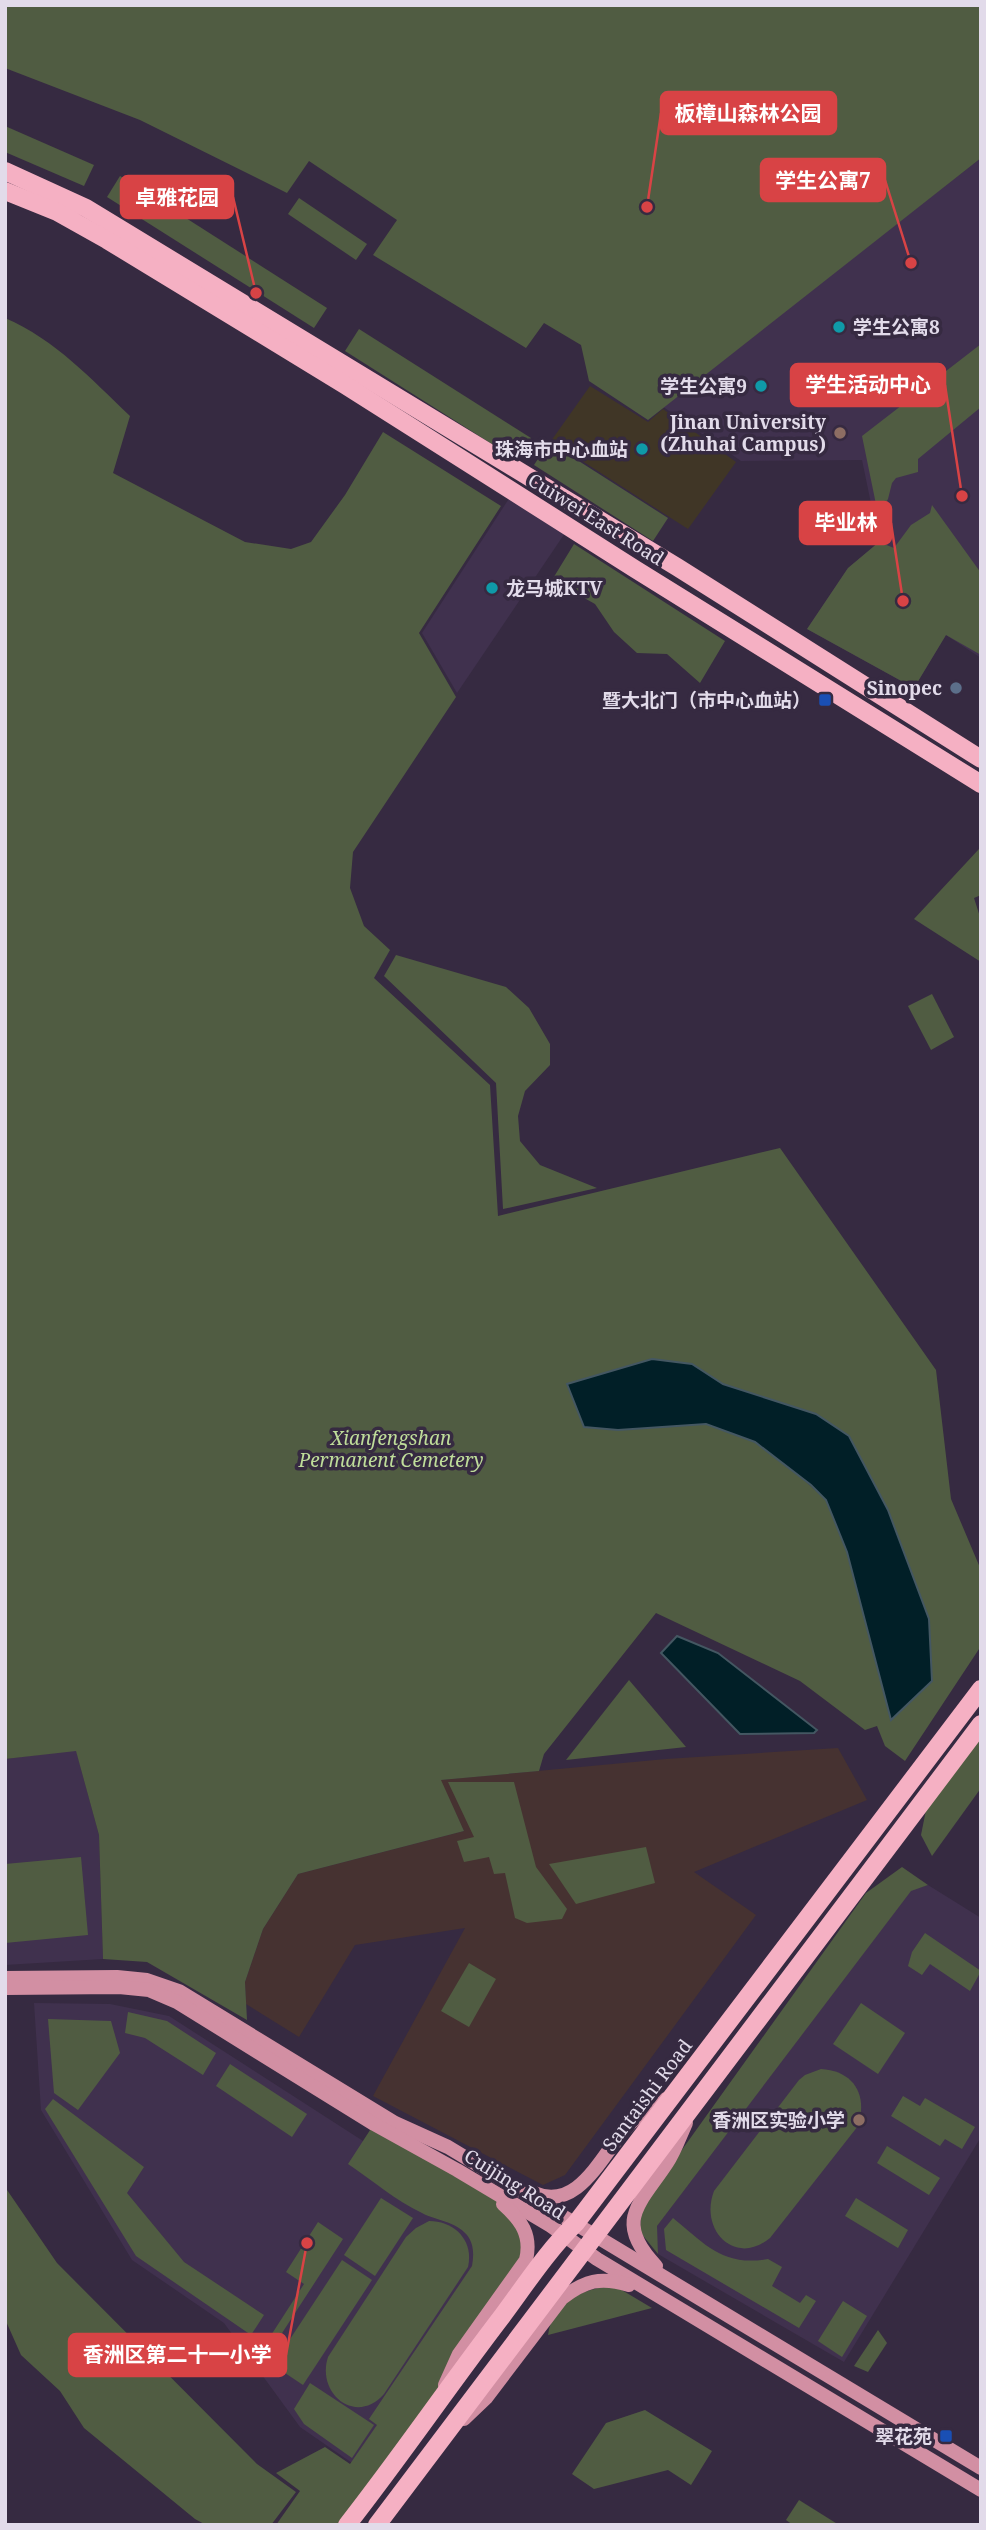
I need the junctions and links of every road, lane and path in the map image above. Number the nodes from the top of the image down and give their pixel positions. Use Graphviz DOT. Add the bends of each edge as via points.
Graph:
graph roads {
  1 [pos="5,171"];
  2 [pos="5,191"];
  3 [pos="981,759"];
  4 [pos="981,784"];
  5 [pos="981,1689"];
  6 [pos="981,1724"];
  7 [pos="5,1978"];
  8 [pos="5,1988"];
  9 [pos="676,2092"];
  10 [pos="694,2106"];
  11 [pos="457,2169"];
  12 [pos="505,2180"];
  13 [pos="576,2223"];
  14 [pos="597,2235"];
  15 [pos="562,2236"];
  16 [pos="585,2251"];
  17 [pos="669,2279"];
  18 [pos="653,2293"];
  19 [pos="434,2408"];
  20 [pos="436,2447"];
  21 [pos="981,2468"];
  22 [pos="981,2490"];
  23 [pos="347,2525"];
  24 [pos="377,2525"];
  1 -- 3 [label="main road, Cuiwei East Road" via="98,215 677,567"];
  2 -- 4 [label="main road, Cuiwei East Road" via="57,212 107,240"];
  5 -- 9 [label="main road, Santaishi Road"];
  6 -- 10 [label="main road"];
  7 -- 12 [label="main road, Cuijing Road" via="117,1977 147,1980 179,1991 395,2123"];
  8 -- 11 [label="main road, Cuijing Road" via="149,1990 177,2002 374,2124"];
  9 -- 12 [label="main road" via="632,2122 585,2182 566,2193 545,2198"];
  9 -- 13 [label="main road, Santaishi Road"];
  10 -- 14 [label="main road"];
  10 -- 17 [label="main road" via="670,2160 636,2207 632,2229 642,2251"];
  11 -- 15 [label="main road, Cuijing Road"];
  11 -- 19 [label="main road" via="516,2217 525,2229 528,2246 523,2266 459,2354"];
  12 -- 13 [label="main road, Cuijing Road"];
  13 -- 14 [label="main road, Cuijing Road"];
  13 -- 15 [label="main road, Santaishi Road"];
  14 -- 16 [label="main road"];
  14 -- 17 [label="main road, Cuijing Road"];
  15 -- 16 [label="main road, Cuijing Road"];
  15 -- 19 [label="main road, Santaishi Road"];
  16 -- 18 [label="main road, Cuijing Road"];
  16 -- 20 [label="main road"];
  17 -- 21 [label="main road, Cuijing Road"];
  18 -- 20 [label="main road" via="611,2279 575,2288 562,2298 486,2398"];
  18 -- 22 [label="main road, Cuijing Road"];
  19 -- 23 [label="main road, Santaishi Road"];
  20 -- 24 [label="main road"];
}
